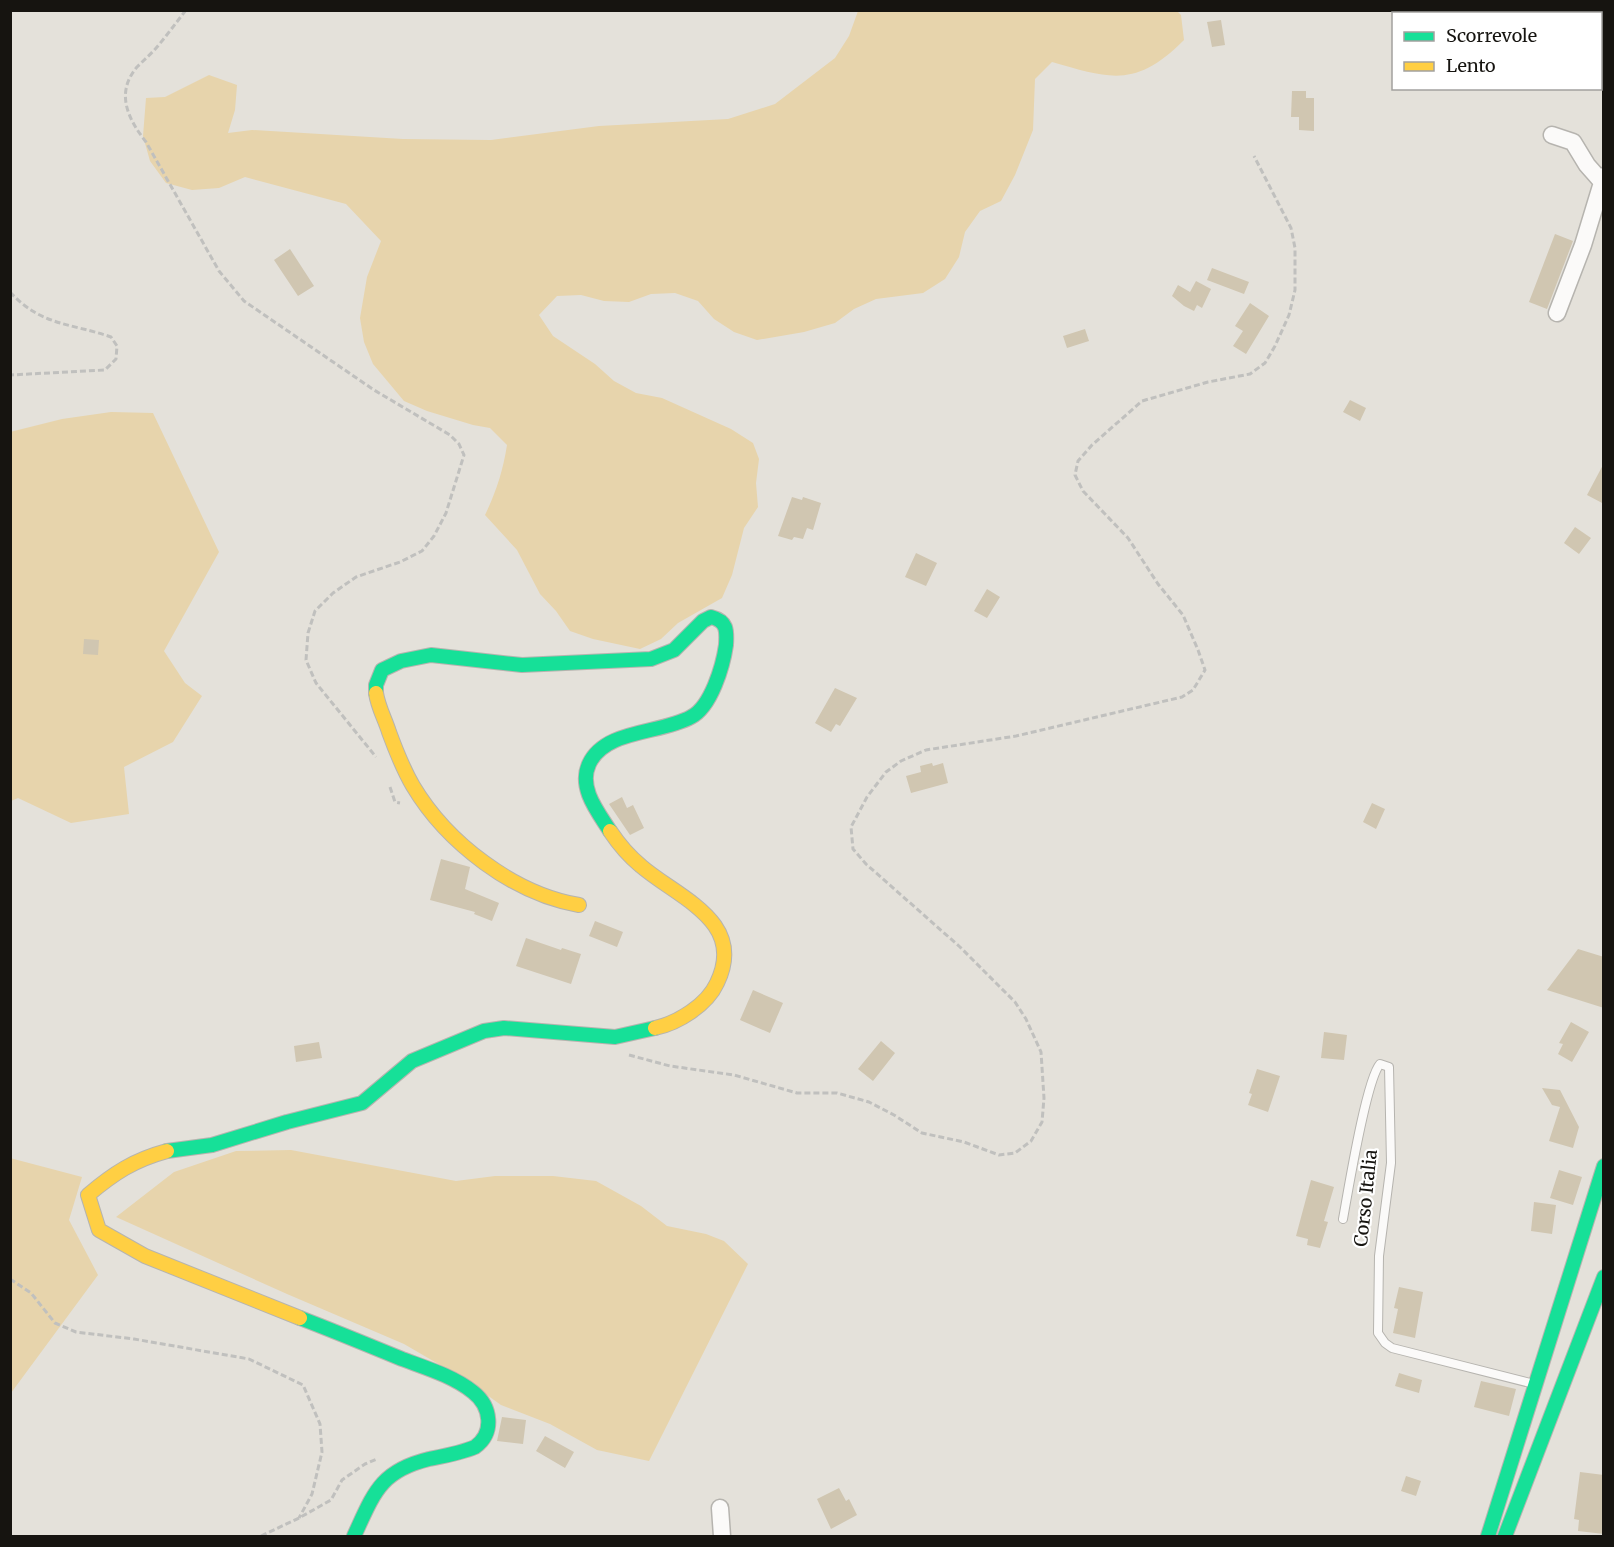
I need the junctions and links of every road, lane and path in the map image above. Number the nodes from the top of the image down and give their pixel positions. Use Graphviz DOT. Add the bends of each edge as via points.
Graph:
graph roads {
  1 [pos="186,10"];
  2 [pos="1552,135"];
  3 [pos="1254,156"];
  4 [pos="1603,179"];
  5 [pos="10,292"];
  6 [pos="1557,312"];
  7 [pos="10,375"];
  8 [pos="380,761"];
  9 [pos="388,782"];
  10 [pos="424,804"];
  11 [pos="579,905"];
  12 [pos="625,1054"];
  13 [pos="1604,1166"];
  14 [pos="1342,1219"];
  15 [pos="1604,1277"];
  16 [pos="10,1279"];
  17 [pos="1535,1384"];
  18 [pos="384,1456"];
  19 [pos="720,1508"];
  20 [pos="299,1518"];
  21 [pos="261,1536"];
  22 [pos="354,1536"];
  23 [pos="722,1536"];
  24 [pos="1488,1536"];
  25 [pos="1505,1536"];
  1 -- 8 [label="path" via="136,69 124,104 219,271 244,301 374,390 450,435 464,454 446,513 422,551 356,578 333,593 315,611 308,633 306,660 316,683"];
  2 -- 4 [label="street" via="1573,142 1587,165"];
  3 -- 12 [label="path" via="1291,228 1295,248 1295,290 1275,346 1265,363 1250,374 1142,401 1092,445 1078,461 1075,475 1097,508 1128,538 1183,615 1204,670 1193,690 1182,697 1016,736 926,750 886,772 851,827 853,849 866,864 960,947 1015,1002 1026,1019 1041,1052 1044,1098 1042,1122 1031,1141 1014,1152 999,1155 922,1133 869,1102 837,1093 797,1093"];
  4 -- 6 [label="street"];
  5 -- 7 [label="path" via="44,319 111,337 117,346 116,359 105,370"];
  9 -- 10 [label="path" via="395,802 414,808"];
  10 -- 11 [label="street" via="454,839 508,880 556,902"];
  10 -- 22 [label="street" via="393,746 376,687 382,670 401,661 431,655 522,665 651,659 674,650 711,617 719,618 726,626 723,664 710,696 692,717 613,741 597,751 588,766 586,786 613,836 641,866 693,902 719,931 725,948 724,969 714,990 692,1011 663,1026 615,1037 504,1028 484,1031 412,1061 362,1103 212,1145 145,1157 112,1174 88,1195 99,1230 145,1256 441,1374 467,1388 486,1405 487,1432 477,1447 391,1473 375,1494"];
  13 -- 17 [label="street"];
  14 -- 17 [label="lane, Corso Italia" via="1375,1070 1380,1065 1389,1067 1391,1163 1379,1256 1378,1334 1392,1348"];
  15 -- 25 [label="street"];
  16 -- 20 [label="path" via="31,1293 55,1323 76,1332 249,1359 303,1385 320,1424 322,1452 312,1494"];
  17 -- 24 [label="street"];
  18 -- 20 [label="path" via="342,1480 331,1500"];
  19 -- 23 [label="street"];
  20 -- 21 [label="path"];
}
